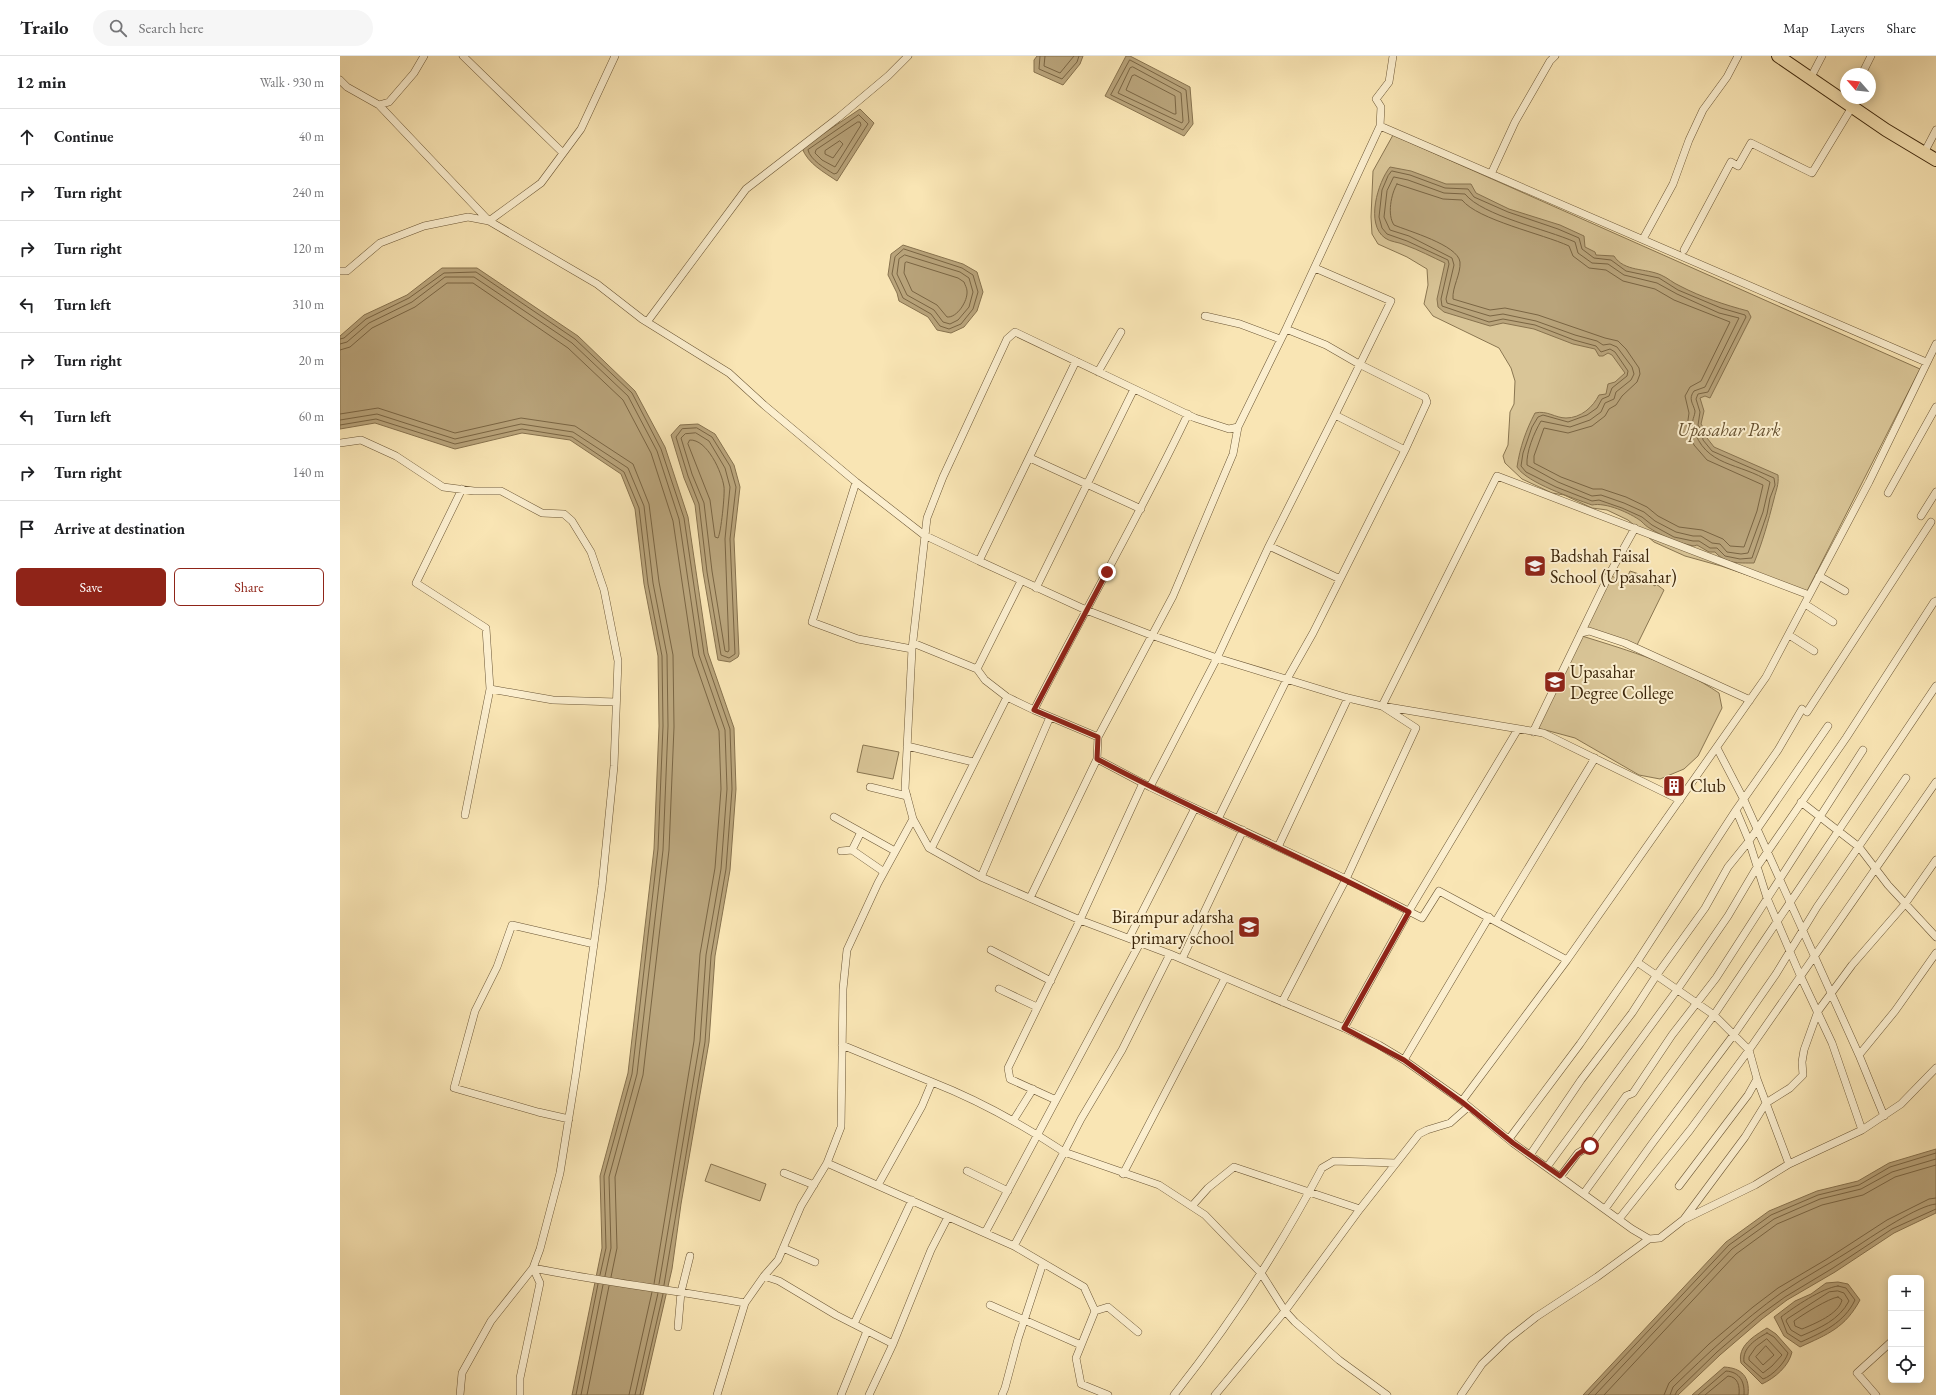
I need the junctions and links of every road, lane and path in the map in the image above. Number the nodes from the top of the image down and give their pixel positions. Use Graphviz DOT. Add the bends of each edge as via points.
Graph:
graph roads {
  1 [pos="424,56"];
  2 [pos="463,56"];
  3 [pos="615,56"];
  4 [pos="908,56"];
  5 [pos="1393,56"];
  6 [pos="1555,56"];
  7 [pos="1738,56"];
  8 [pos="1778,56"];
  9 [pos="1822,56"];
  10 [pos="1871,56"];
  11 [pos="1865,68"];
  12 [pos="1810,79"];
  13 [pos="340,80"];
  14 [pos="1840,97"];
  15 [pos="1848,104"];
  16 [pos="1850,104"];
  17 [pos="379,105"];
  18 [pos="1380,126"];
  19 [pos="1936,130"];
  20 [pos="1924,153"];
  21 [pos="563,154"];
  22 [pos="1936,160"];
  23 [pos="1491,174"];
  24 [pos="489,221"];
  25 [pos="1643,240"];
  26 [pos="1684,250"];
  27 [pos="1315,268"];
  28 [pos="340,271"];
  29 [pos="1205,316"];
  30 [pos="647,322"];
  31 [pos="1286,329"];
  32 [pos="1121,332"];
  33 [pos="1280,340"];
  34 [pos="1936,344"];
  35 [pos="1076,361"];
  36 [pos="1926,362"];
  37 [pos="1359,364"];
  38 [pos="1098,372"];
  39 [pos="1134,389"];
  40 [pos="1936,407"];
  41 [pos="1188,414"];
  42 [pos="1335,415"];
  43 [pos="1238,428"];
  44 [pos="340,443"];
  45 [pos="1405,450"];
  46 [pos="1030,458"];
  47 [pos="856,482"];
  48 [pos="1086,484"];
  49 [pos="462,489"];
  50 [pos="1936,492"];
  51 [pos="1888,493"];
  52 [pos="1141,509"];
  53 [pos="1921,516"];
  54 [pos="1931,522"];
  55 [pos="1635,528"];
  56 [pos="924,535"];
  57 [pos="1269,546"];
  58 [pos="978,561"];
  59 [pos="1819,576"];
  60 [pos="1340,579"];
  61 [pos="1021,581"];
  62 [pos="1036,588"];
  63 [pos="1845,591"];
  64 [pos="1809,595"];
  65 [pos="1936,601"];
  66 [pos="1805,604"];
  67 [pos="1086,610"];
  68 [pos="1833,622"];
  69 [pos="1581,633"];
  70 [pos="1789,634"];
  71 [pos="1151,636"];
  72 [pos="913,646"];
  73 [pos="1814,651"];
  74 [pos="1217,658"];
  75 [pos="977,669"];
  76 [pos="1287,679"];
  77 [pos="1936,686"];
  78 [pos="490,689"];
  79 [pos="1007,697"];
  80 [pos="1348,698"];
  81 [pos="1750,700"];
  82 [pos="616,702"];
  83 [pos="1382,706"];
  84 [pos="1034,710"];
  85 [pos="1050,717"];
  86 [pos="1828,726"];
  87 [pos="1518,729"];
  88 [pos="1533,732"];
  89 [pos="1098,737"];
  90 [pos="907,746"];
  91 [pos="1717,748"];
  92 [pos="1863,750"];
  93 [pos="1594,758"];
  94 [pos="1097,759"];
  95 [pos="973,762"];
  96 [pos="1906,778"];
  97 [pos="1936,782"];
  98 [pos="1143,783"];
  99 [pos="1150,787"];
  100 [pos="870,788"];
  101 [pos="907,796"];
  102 [pos="1680,800"];
  103 [pos="1744,800"];
  104 [pos="1801,802"];
  105 [pos="1195,808"];
  106 [pos="1736,810"];
  107 [pos="465,814"];
  108 [pos="834,817"];
  109 [pos="1820,818"];
  110 [pos="913,819"];
  111 [pos="1218,819"];
  112 [pos="1243,830"];
  113 [pos="1757,830"];
  114 [pos="1838,831"];
  115 [pos="861,832"];
  116 [pos="1749,841"];
  117 [pos="1278,846"];
  118 [pos="1859,847"];
  119 [pos="931,849"];
  120 [pos="852,850"];
  121 [pos="841,851"];
  122 [pos="895,851"];
  123 [pos="1767,853"];
  124 [pos="1936,860"];
  125 [pos="1757,867"];
  126 [pos="1876,867"];
  127 [pos="884,872"];
  128 [pos="981,876"];
  129 [pos="1346,879"];
  130 [pos="1779,880"];
  131 [pos="1030,898"];
  132 [pos="1767,898"];
  133 [pos="1790,903"];
  134 [pos="1905,904"];
  135 [pos="1409,912"];
  136 [pos="1489,917"];
  137 [pos="1080,920"];
  138 [pos="1496,921"];
  139 [pos="1777,922"];
  140 [pos="1803,929"];
  141 [pos="1936,937"];
  142 [pos="1129,938"];
  143 [pos="1140,943"];
  144 [pos="594,944"];
  145 [pos="991,950"];
  146 [pos="1790,951"];
  147 [pos="1936,953"];
  148 [pos="1170,954"];
  149 [pos="1814,955"];
  150 [pos="1182,960"];
  151 [pos="1567,960"];
  152 [pos="1637,962"];
  153 [pos="1800,975"];
  154 [pos="1656,976"];
  155 [pos="1225,978"];
  156 [pos="1051,980"];
  157 [pos="999,989"];
  158 [pos="1677,990"];
  159 [pos="1832,995"];
  160 [pos="1282,1002"];
  161 [pos="1696,1003"];
  162 [pos="1037,1007"];
  163 [pos="1818,1011"];
  164 [pos="1714,1015"];
  165 [pos="1344,1028"];
  166 [pos="1735,1033"];
  167 [pos="842,1045"];
  168 [pos="1749,1050"];
  169 [pos="1859,1056"];
  170 [pos="1404,1060"];
  171 [pos="1936,1068"];
  172 [pos="1757,1079"];
  173 [pos="932,1082"];
  174 [pos="1033,1089"];
  175 [pos="1056,1100"];
  176 [pos="1462,1102"];
  177 [pos="1766,1103"];
  178 [pos="1468,1107"];
  179 [pos="1884,1116"];
  180 [pos="569,1119"];
  181 [pos="1013,1121"];
  182 [pos="1862,1130"];
  183 [pos="1037,1135"];
  184 [pos="1508,1139"];
  185 [pos="1064,1152"];
  186 [pos="1530,1155"];
  187 [pos="827,1163"];
  188 [pos="1396,1163"];
  189 [pos="1790,1164"];
  190 [pos="1547,1167"];
  191 [pos="967,1171"];
  192 [pos="784,1173"];
  193 [pos="1123,1174"];
  194 [pos="1560,1176"];
  195 [pos="814,1185"];
  196 [pos="878,1185"];
  197 [pos="1679,1186"];
  198 [pos="1008,1191"];
  199 [pos="1308,1193"];
  200 [pos="1584,1193"];
  201 [pos="912,1200"];
  202 [pos="1192,1206"];
  203 [pos="1360,1209"];
  204 [pos="1605,1209"];
  205 [pos="948,1217"];
  206 [pos="1619,1219"];
  207 [pos="1683,1220"];
  208 [pos="985,1233"];
  209 [pos="1649,1239"];
  210 [pos="1014,1246"];
  211 [pos="783,1248"];
  212 [pos="690,1256"];
  213 [pos="815,1262"];
  214 [pos="1043,1263"];
  215 [pos="533,1268"];
  216 [pos="1261,1272"];
  217 [pos="764,1276"];
  218 [pos="681,1292"];
  219 [pos="745,1303"];
  220 [pos="990,1305"];
  221 [pos="1095,1311"];
  222 [pos="1285,1311"];
  223 [pos="1024,1321"];
  224 [pos="854,1324"];
  225 [pos="678,1327"];
  226 [pos="867,1330"];
  227 [pos="1138,1332"];
  228 [pos="893,1344"];
  229 [pos="1081,1345"];
  230 [pos="1888,1345"];
  231 [pos="460,1395"];
  232 [pos="520,1395"];
  233 [pos="717,1395"];
  234 [pos="841,1395"];
  235 [pos="869,1395"];
  236 [pos="1002,1395"];
  237 [pos="1108,1395"];
  238 [pos="1174,1395"];
  239 [pos="1215,1395"];
  240 [pos="1387,1395"];
  241 [pos="1462,1395"];
  242 [pos="1876,1395"];
  1 -- 17 [label="street" via="414,73 389,102"];
  2 -- 21 [label="street"];
  3 -- 21 [label="street" via="581,128"];
  4 -- 30 [label="street" via="838,118 746,189"];
  5 -- 18 [label="street" via="1388,82 1376,99 1381,106"];
  6 -- 23 [label="street" via="1515,122"];
  7 -- 25 [label="street" via="1727,77 1703,110 1673,184"];
  8 -- 12 [label="highway"];
  9 -- 12 [label="street"];
  10 -- 11 [label="street"];
  12 -- 14 [label="highway"];
  13 -- 17 [label="street" via="347,87"];
  15 -- 26 [label="street" via="1812,173 1751,143 1738,166 1731,162"];
  16 -- 20 [label="highway"];
  17 -- 24 [label="street"];
  18 -- 23 [label="street"];
  18 -- 27 [label="street"];
  19 -- 20 [label="street"];
  20 -- 22 [label="highway"];
  21 -- 24 [label="street" via="541,183"];
  23 -- 25 [label="street"];
  24 -- 28 [label="street" via="468,217 424,226 380,243 347,271"];
  24 -- 30 [label="street" via="597,284"];
  25 -- 36 [label="street"];
  27 -- 31 [label="street"];
  27 -- 37 [label="street" via="1391,301"];
  29 -- 33 [label="street" via="1240,324"];
  30 -- 47 [label="street" via="729,373"];
  31 -- 33 [label="street"];
  31 -- 37 [label="street" via="1326,345"];
  32 -- 38 [label="street"];
  33 -- 43 [label="street"];
  34 -- 36 [label="street"];
  35 -- 38 [label="street"];
  35 -- 46 [label="street"];
  35 -- 56 [label="street" via="1016,332 1007,339 943,477 927,518"];
  36 -- 59 [label="street" via="1869,482"];
  37 -- 42 [label="street"];
  37 -- 45 [label="street" via="1426,399 1427,402"];
  38 -- 39 [label="street"];
  39 -- 41 [label="street"];
  39 -- 48 [label="street"];
  40 -- 51 [label="street"];
  41 -- 43 [label="street" via="1229,429"];
  41 -- 52 [label="street"];
  42 -- 45 [label="street"];
  42 -- 57 [label="street"];
  43 -- 71 [label="street" via="1233,454 1173,596"];
  44 -- 49 [label="street" via="361,440 396,456 443,487"];
  45 -- 60 [label="street"];
  46 -- 48 [label="street"];
  46 -- 58 [label="street"];
  47 -- 56 [label="street"];
  47 -- 72 [label="street" via="812,622 858,639"];
  48 -- 52 [label="street"];
  48 -- 62 [label="street"];
  49 -- 78 [label="street" via="416,582 486,628"];
  49 -- 82 [label="street" via="501,491 542,513 564,514 572,521 591,552 604,590 618,661"];
  50 -- 53 [label="street"];
  52 -- 67 [label="street"];
  54 -- 103 [label="street"];
  55 -- 64 [label="street"];
  55 -- 69 [label="street"];
  55 -- 83 [label="street" via="1497,476"];
  56 -- 58 [label="street"];
  56 -- 72 [label="street"];
  57 -- 60 [label="street"];
  57 -- 74 [label="street"];
  58 -- 61 [label="street"];
  59 -- 63 [label="street"];
  59 -- 64 [label="street"];
  60 -- 76 [label="street"];
  61 -- 62 [label="street"];
  61 -- 75 [label="street"];
  62 -- 67 [label="street"];
  64 -- 66 [label="street"];
  65 -- 104 [label="street"];
  66 -- 68 [label="street"];
  66 -- 70 [label="street"];
  67 -- 71 [label="street"];
  67 -- 84 [label="street"];
  69 -- 81 [label="street" via="1589,631 1625,644"];
  69 -- 88 [label="street"];
  70 -- 73 [label="street"];
  70 -- 81 [label="street" via="1766,677"];
  71 -- 74 [label="street"];
  71 -- 89 [label="street"];
  72 -- 75 [label="street"];
  72 -- 90 [label="street"];
  74 -- 76 [label="street"];
  74 -- 99 [label="street"];
  75 -- 79 [label="street" via="984,680"];
  76 -- 80 [label="street"];
  76 -- 111 [label="street"];
  77 -- 114 [label="street"];
  78 -- 82 [label="street" via="552,700"];
  78 -- 107 [label="street"];
  79 -- 84 [label="street"];
  79 -- 95 [label="street"];
  80 -- 83 [label="street"];
  80 -- 117 [label="street"];
  81 -- 91 [label="street"];
  82 -- 144 [label="street" via="614,766"];
  83 -- 87 [label="street"];
  83 -- 129 [label="street" via="1416,728"];
  84 -- 85 [label="street"];
  85 -- 89 [label="street"];
  85 -- 128 [label="street"];
  86 -- 113 [label="street"];
  87 -- 88 [label="street"];
  87 -- 135 [label="street"];
  88 -- 93 [label="street" via="1543,733"];
  89 -- 94 [label="street"];
  90 -- 95 [label="street"];
  90 -- 101 [label="street"];
  91 -- 102 [label="street"];
  91 -- 103 [label="street"];
  92 -- 109 [label="street"];
  93 -- 102 [label="street"];
  93 -- 138 [label="street"];
  94 -- 98 [label="street"];
  94 -- 131 [label="street"];
  95 -- 119 [label="street"];
  96 -- 118 [label="street"];
  97 -- 126 [label="street"];
  98 -- 99 [label="street"];
  98 -- 137 [label="street"];
  99 -- 105 [label="street"];
  100 -- 101 [label="street"];
  101 -- 110 [label="street"];
  102 -- 151 [label="street"];
  103 -- 106 [label="street"];
  103 -- 113 [label="street"];
  104 -- 109 [label="street"];
  104 -- 123 [label="street"];
  105 -- 111 [label="street"];
  105 -- 142 [label="street"];
  106 -- 116 [label="street"];
  106 -- 152 [label="street"];
  108 -- 115 [label="street"];
  109 -- 114 [label="street"];
  109 -- 130 [label="street"];
  110 -- 119 [label="street"];
  110 -- 122 [label="street"];
  111 -- 112 [label="street"];
  112 -- 117 [label="street"];
  112 -- 150 [label="street"];
  113 -- 116 [label="street"];
  113 -- 123 [label="street"];
  114 -- 118 [label="street"];
  114 -- 133 [label="street"];
  115 -- 120 [label="street"];
  115 -- 122 [label="street"];
  116 -- 125 [label="street"];
  116 -- 154 [label="street" via="1728,867 1705,908"];
  117 -- 129 [label="street"];
  118 -- 126 [label="street"];
  118 -- 140 [label="street"];
  119 -- 128 [label="street"];
  120 -- 121 [label="street"];
  120 -- 127 [label="street"];
  122 -- 127 [label="street"];
  123 -- 125 [label="street"];
  123 -- 130 [label="street"];
  124 -- 134 [label="street"];
  125 -- 132 [label="street"];
  125 -- 158 [label="street" via="1728,916"];
  126 -- 134 [label="street"];
  126 -- 149 [label="street"];
  127 -- 167 [label="street" via="847,950"];
  128 -- 131 [label="street"];
  129 -- 135 [label="street"];
  129 -- 160 [label="street"];
  130 -- 132 [label="street"];
  130 -- 133 [label="street"];
  131 -- 137 [label="street"];
  132 -- 139 [label="street"];
  132 -- 161 [label="street" via="1716,978"];
  133 -- 139 [label="street"];
  133 -- 140 [label="street"];
  134 -- 141 [label="street"];
  134 -- 159 [label="street" via="1852,965"];
  135 -- 136 [label="street" via="1422,918 1439,891"];
  135 -- 165 [label="street"];
  136 -- 138 [label="street"];
  136 -- 170 [label="street"];
  137 -- 142 [label="street"];
  137 -- 156 [label="street"];
  138 -- 151 [label="street"];
  139 -- 146 [label="street"];
  139 -- 164 [label="street"];
  140 -- 146 [label="street"];
  140 -- 149 [label="street"];
  142 -- 143 [label="street"];
  143 -- 148 [label="street"];
  143 -- 175 [label="street"];
  144 -- 180 [label="street"];
  144 -- 180 [label="street" via="512,925 497,967 475,1011 454,1088"];
  145 -- 156 [label="street"];
  146 -- 153 [label="street"];
  146 -- 166 [label="street"];
  147 -- 169 [label="street"];
  148 -- 150 [label="street"];
  148 -- 185 [label="street" via="1122,1050"];
  149 -- 153 [label="street"];
  149 -- 159 [label="street"];
  150 -- 155 [label="street"];
  151 -- 176 [label="street"];
  152 -- 154 [label="street"];
  152 -- 184 [label="street" via="1580,1044"];
  153 -- 163 [label="street"];
  153 -- 168 [label="street"];
  154 -- 158 [label="street"];
  154 -- 186 [label="street"];
  155 -- 160 [label="street"];
  155 -- 193 [label="street"];
  156 -- 162 [label="street"];
  157 -- 162 [label="street"];
  158 -- 161 [label="street"];
  158 -- 190 [label="street"];
  159 -- 163 [label="street"];
  159 -- 169 [label="street"];
  160 -- 165 [label="street"];
  161 -- 164 [label="street"];
  161 -- 194 [label="street" via="1633,1093 1626,1096 1590,1146 1578,1154"];
  162 -- 174 [label="street" via="1008,1068 1010,1079"];
  163 -- 177 [label="street" via="1804,1050 1803,1075 1790,1088"];
  163 -- 182 [label="street" via="1832,1043"];
  164 -- 166 [label="street"];
  164 -- 200 [label="street"];
  165 -- 170 [label="street"];
  166 -- 168 [label="street"];
  166 -- 204 [label="street"];
  167 -- 173 [label="street"];
  167 -- 187 [label="street" via="841,1127"];
  168 -- 172 [label="street"];
  168 -- 206 [label="street" via="1690,1130"];
  169 -- 179 [label="street"];
  170 -- 176 [label="street"];
  171 -- 179 [label="street" via="1901,1104"];
  172 -- 177 [label="street"];
  172 -- 197 [label="street" via="1748,1095"];
  173 -- 181 [label="street"];
  173 -- 196 [label="street" via="922,1106"];
  174 -- 175 [label="street"];
  174 -- 181 [label="street"];
  175 -- 183 [label="street"];
  176 -- 178 [label="street"];
  177 -- 189 [label="street"];
  177 -- 207 [label="street" via="1745,1137"];
  178 -- 184 [label="street"];
  178 -- 188 [label="street" via="1450,1123 1419,1134"];
  179 -- 182 [label="street"];
  180 -- 215 [label="street" via="560,1173"];
  181 -- 183 [label="street"];
  182 -- 189 [label="street"];
  183 -- 185 [label="street"];
  183 -- 198 [label="street"];
  184 -- 186 [label="street"];
  185 -- 193 [label="street"];
  185 -- 210 [label="street"];
  186 -- 190 [label="street"];
  187 -- 195 [label="street"];
  187 -- 196 [label="street"];
  188 -- 199 [label="street" via="1334,1161 1322,1168"];
  188 -- 203 [label="street"];
  189 -- 207 [label="street" via="1755,1185"];
  190 -- 194 [label="street"];
  191 -- 198 [label="street"];
  192 -- 195 [label="street"];
  193 -- 202 [label="street" via="1159,1185"];
  194 -- 200 [label="street"];
  195 -- 211 [label="street" via="801,1206"];
  196 -- 201 [label="street"];
  198 -- 208 [label="street"];
  199 -- 202 [label="street" via="1234,1167 1208,1188"];
  199 -- 203 [label="street"];
  199 -- 216 [label="street"];
  200 -- 204 [label="street"];
  201 -- 205 [label="street"];
  201 -- 224 [label="street"];
  202 -- 216 [label="street" via="1205,1215"];
  203 -- 222 [label="street"];
  204 -- 206 [label="street"];
  205 -- 208 [label="street"];
  205 -- 228 [label="street" via="931,1250"];
  206 -- 209 [label="street"];
  207 -- 209 [label="street" via="1660,1238"];
  208 -- 210 [label="street"];
  209 -- 241 [label="street" via="1508,1339 1482,1364"];
  210 -- 214 [label="street"];
  211 -- 213 [label="street"];
  211 -- 217 [label="street" via="778,1260"];
  212 -- 218 [label="street"];
  214 -- 221 [label="street" via="1084,1287"];
  214 -- 223 [label="street"];
  215 -- 218 [label="street"];
  215 -- 231 [label="street" via="491,1321 462,1373"];
  215 -- 232 [label="street" via="540,1283 520,1378"];
  216 -- 222 [label="street"];
  216 -- 238 [label="street" via="1202,1360"];
  217 -- 219 [label="street"];
  217 -- 224 [label="street" via="779,1281"];
  218 -- 219 [label="street"];
  218 -- 225 [label="street"];
  219 -- 233 [label="street"];
  220 -- 223 [label="street"];
  221 -- 227 [label="street" via="1108,1307"];
  221 -- 229 [label="street"];
  222 -- 239 [label="street"];
  222 -- 240 [label="street" via="1339,1360"];
  223 -- 229 [label="street"];
  223 -- 236 [label="street"];
  224 -- 226 [label="street"];
  226 -- 228 [label="street"];
  226 -- 234 [label="street"];
  228 -- 235 [label="street"];
  229 -- 237 [label="street" via="1076,1358 1081,1384"];
  230 -- 242 [label="street" via="1857,1373"];
}
